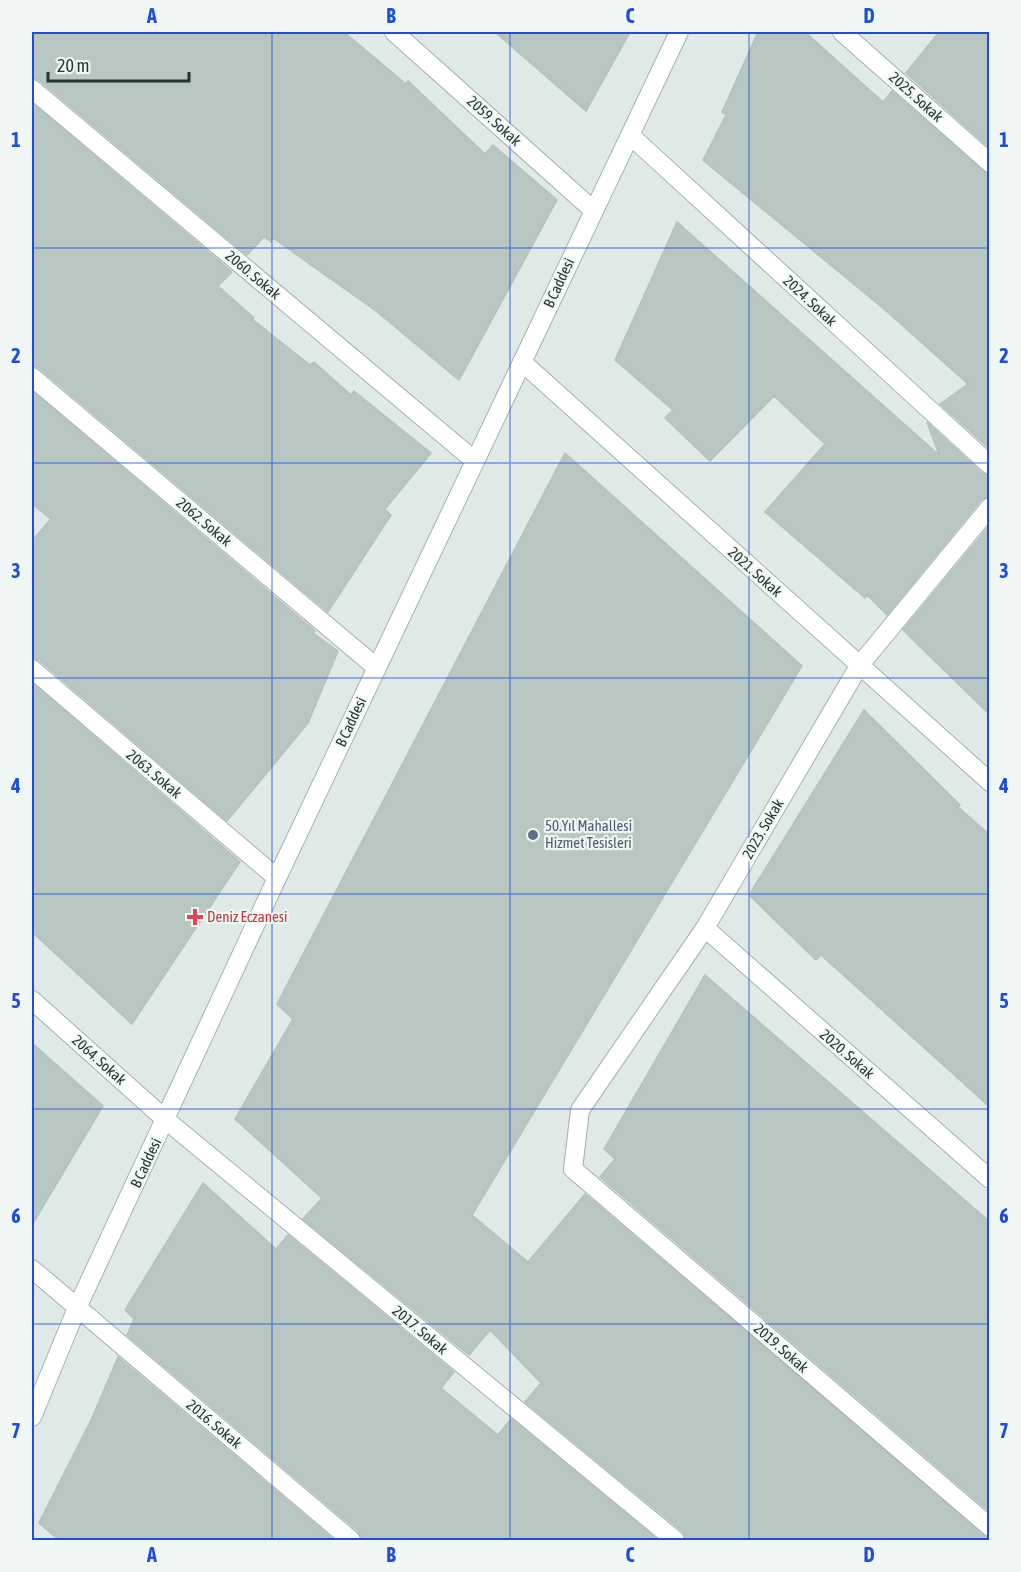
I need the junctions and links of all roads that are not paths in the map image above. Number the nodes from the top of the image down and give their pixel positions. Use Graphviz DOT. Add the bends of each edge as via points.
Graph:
graph roads {
  1 [pos="394,32"];
  2 [pos="679,32"];
  3 [pos="842,32"];
  4 [pos="32,89"];
  5 [pos="631,136"];
  6 [pos="990,163"];
  7 [pos="593,210"];
  8 [pos="522,362"];
  9 [pos="32,377"];
  10 [pos="476,461"];
  11 [pos="990,465"];
  12 [pos="990,507"];
  13 [pos="859,666"];
  14 [pos="377,668"];
  15 [pos="32,669"];
  16 [pos="990,782"];
  17 [pos="278,878"];
  18 [pos="705,928"];
  19 [pos="32,1000"];
  20 [pos="166,1120"];
  21 [pos="573,1169"];
  22 [pos="990,1179"];
  23 [pos="32,1269"];
  24 [pos="77,1308"];
  25 [pos="32,1417"];
  26 [pos="990,1527"];
  27 [pos="351,1540"];
  28 [pos="675,1540"];
  1 -- 7 [label="street, 2059. Sokak"];
  2 -- 5 [label="street, B Caddesi"];
  3 -- 6 [label="street, 2025. Sokak"];
  4 -- 10 [label="street, 2060. Sokak"];
  5 -- 7 [label="street, B Caddesi"];
  5 -- 11 [label="street, 2024. Sokak"];
  7 -- 8 [label="street, B Caddesi"];
  8 -- 10 [label="street, B Caddesi"];
  8 -- 13 [label="street, 2021. Sokak"];
  9 -- 14 [label="street, 2062. Sokak"];
  10 -- 14 [label="street, B Caddesi"];
  12 -- 13 [label="street, 2023. Sokak"];
  13 -- 16 [label="street, 2021. Sokak"];
  13 -- 18 [label="street, 2023. Sokak"];
  14 -- 17 [label="street, B Caddesi"];
  15 -- 17 [label="street, 2063. Sokak"];
  17 -- 20 [label="street, B Caddesi"];
  18 -- 21 [label="street, 2023. Sokak" via="580,1110"];
  18 -- 22 [label="street, 2020. Sokak"];
  19 -- 20 [label="street, 2064. Sokak"];
  20 -- 24 [label="street, B Caddesi"];
  20 -- 28 [label="street, 2017. Sokak"];
  21 -- 26 [label="street, 2019. Sokak"];
  23 -- 24 [label="street, 2016. Sokak"];
  24 -- 25 [label="street, B Caddesi"];
  24 -- 27 [label="street, 2016. Sokak"];
}
